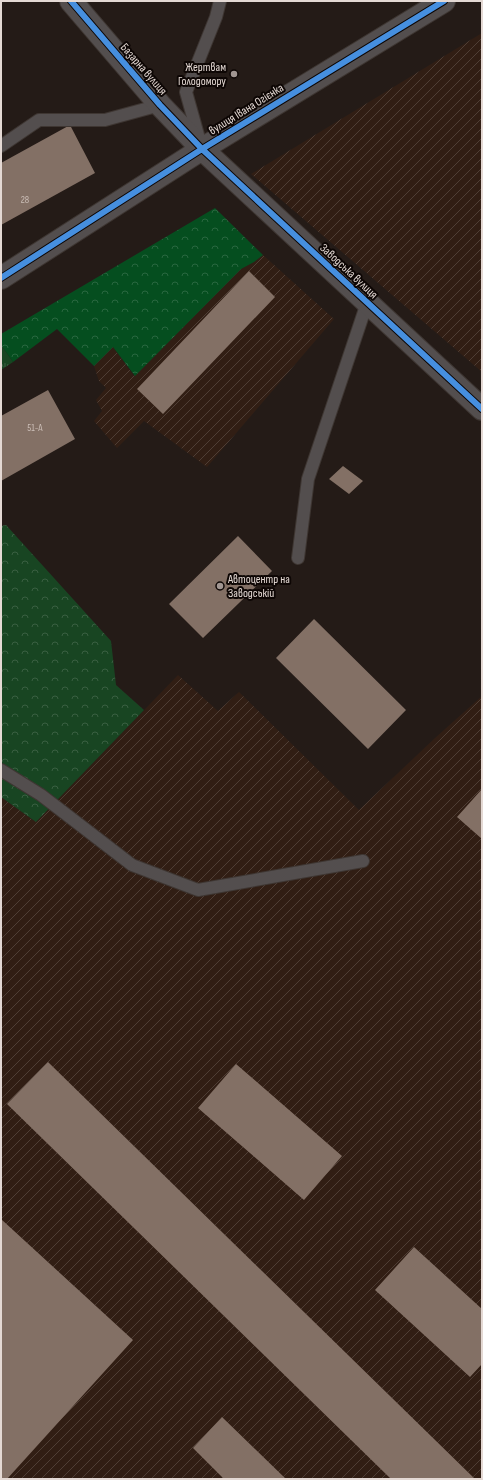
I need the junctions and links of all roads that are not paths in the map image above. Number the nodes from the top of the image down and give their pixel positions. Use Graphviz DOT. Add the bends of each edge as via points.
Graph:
graph roads {
  1 [pos="71,1"];
  2 [pos="220,1"];
  3 [pos="444,1"];
  4 [pos="160,105"];
  5 [pos="1,146"];
  6 [pos="202,149"];
  7 [pos="1,278"];
  8 [pos="366,303"];
  9 [pos="482,409"];
  10 [pos="298,558"];
  11 [pos="1,770"];
  12 [pos="363,861"];
  1 -- 4 [label="street, Базарна вулиця"];
  2 -- 6 [label="lane" via="186,92"];
  3 -- 6 [label="street, вулиця Івана Огієнка"];
  4 -- 5 [label="lane" via="105,120 39,120"];
  4 -- 6 [label="street, Базарна вулиця"];
  6 -- 7 [label="street, вулиця Івана Огієнка"];
  6 -- 8 [label="street, Заводська вулиця"];
  8 -- 9 [label="street, Заводська вулиця"];
  8 -- 10 [label="lane" via="308,479"];
  11 -- 12 [label="lane" via="41,795 132,865 198,890"];
}
